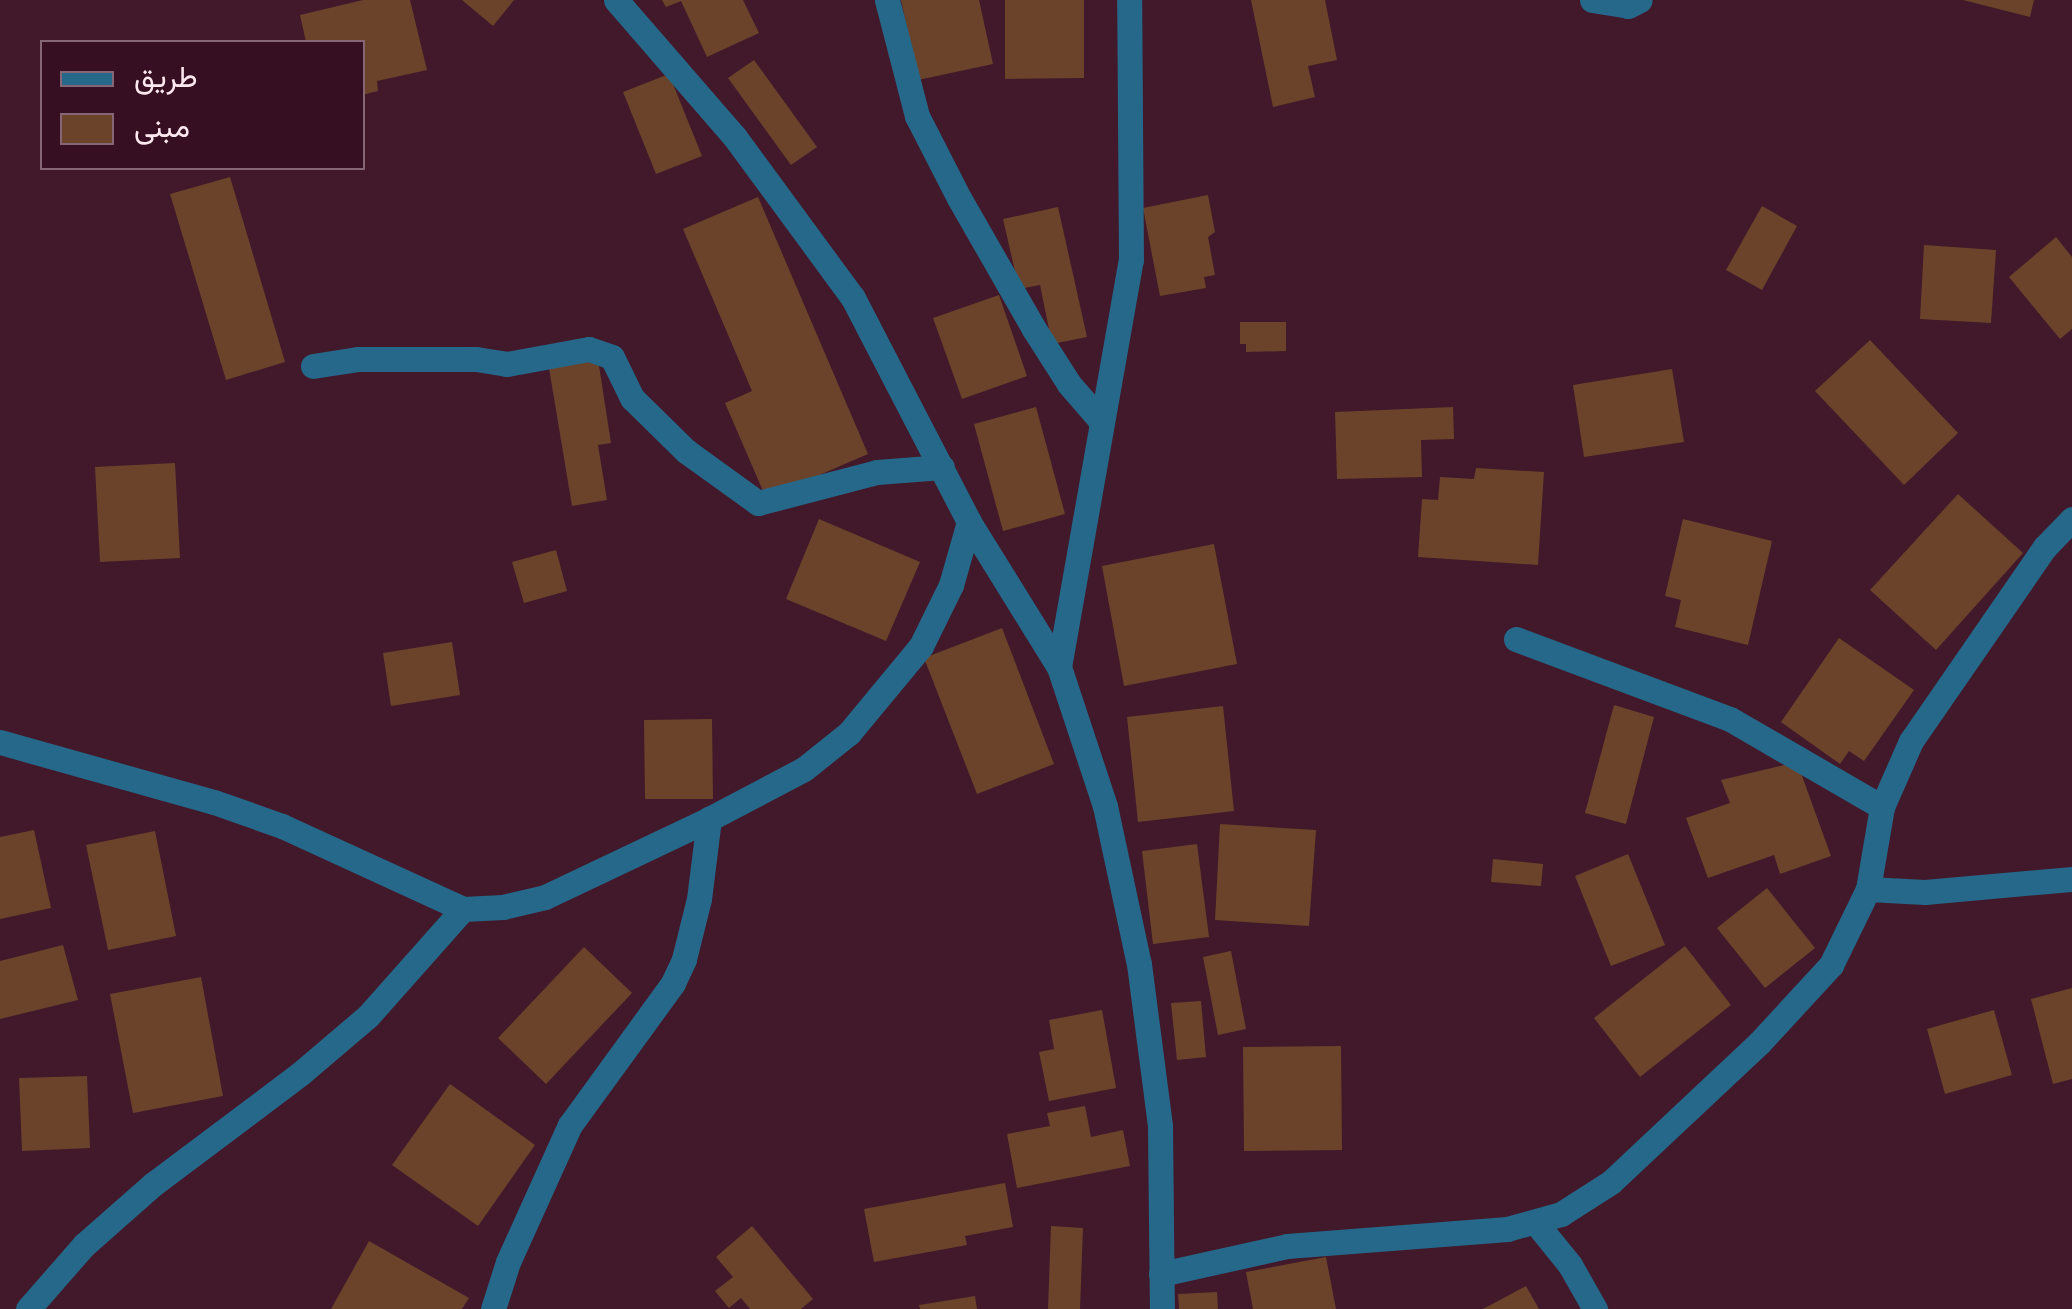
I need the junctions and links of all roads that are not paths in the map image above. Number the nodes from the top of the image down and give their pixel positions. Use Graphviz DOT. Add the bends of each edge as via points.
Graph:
graph roads {
  1 [pos="616,0"];
  2 [pos="887,0"];
  3 [pos="1129,0"];
  4 [pos="1592,0"];
  5 [pos="1640,0"];
  6 [pos="313,366"];
  7 [pos="1101,422"];
  8 [pos="942,467"];
  9 [pos="2072,519"];
  10 [pos="969,522"];
  11 [pos="1516,639"];
  12 [pos="1059,668"];
  13 [pos="0,742"];
  14 [pos="1882,807"];
  15 [pos="709,819"];
  16 [pos="2072,879"];
  17 [pos="1868,889"];
  18 [pos="463,908"];
  19 [pos="1536,1224"];
  20 [pos="1161,1274"];
  21 [pos="28,1309"];
  22 [pos="493,1309"];
  23 [pos="1162,1309"];
  24 [pos="1595,1309"];
  1 -- 8 [label="street" via="734,136 853,298"];
  2 -- 7 [label="street" via="917,116 950,182 1025,316"];
  3 -- 7 [label="street" via="1131,260"];
  4 -- 5 [label="street" via="1628,6"];
  6 -- 8 [label="street" via="358,359 507,364 589,349 612,358 632,398 686,450 758,503 876,472"];
  7 -- 12 [label="street"];
  8 -- 10 [label="street"];
  9 -- 14 [label="street" via="1911,741"];
  10 -- 12 [label="street"];
  10 -- 15 [label="street" via="951,584 881,700 804,769"];
  11 -- 14 [label="street" via="1730,719"];
  12 -- 20 [label="street" via="1106,806 1128,899 1160,1126"];
  13 -- 18 [label="street" via="231,808"];
  14 -- 17 [label="street"];
  15 -- 18 [label="street" via="545,897"];
  15 -- 22 [label="street" via="684,959 570,1125"];
  16 -- 17 [label="street" via="1925,892"];
  17 -- 19 [label="street" via="1831,965 1799,1004 1611,1182"];
  18 -- 21 [label="street" via="355,1028 152,1185"];
  19 -- 20 [label="street" via="1287,1246"];
  19 -- 24 [label="street"];
  20 -- 23 [label="street"];
}
